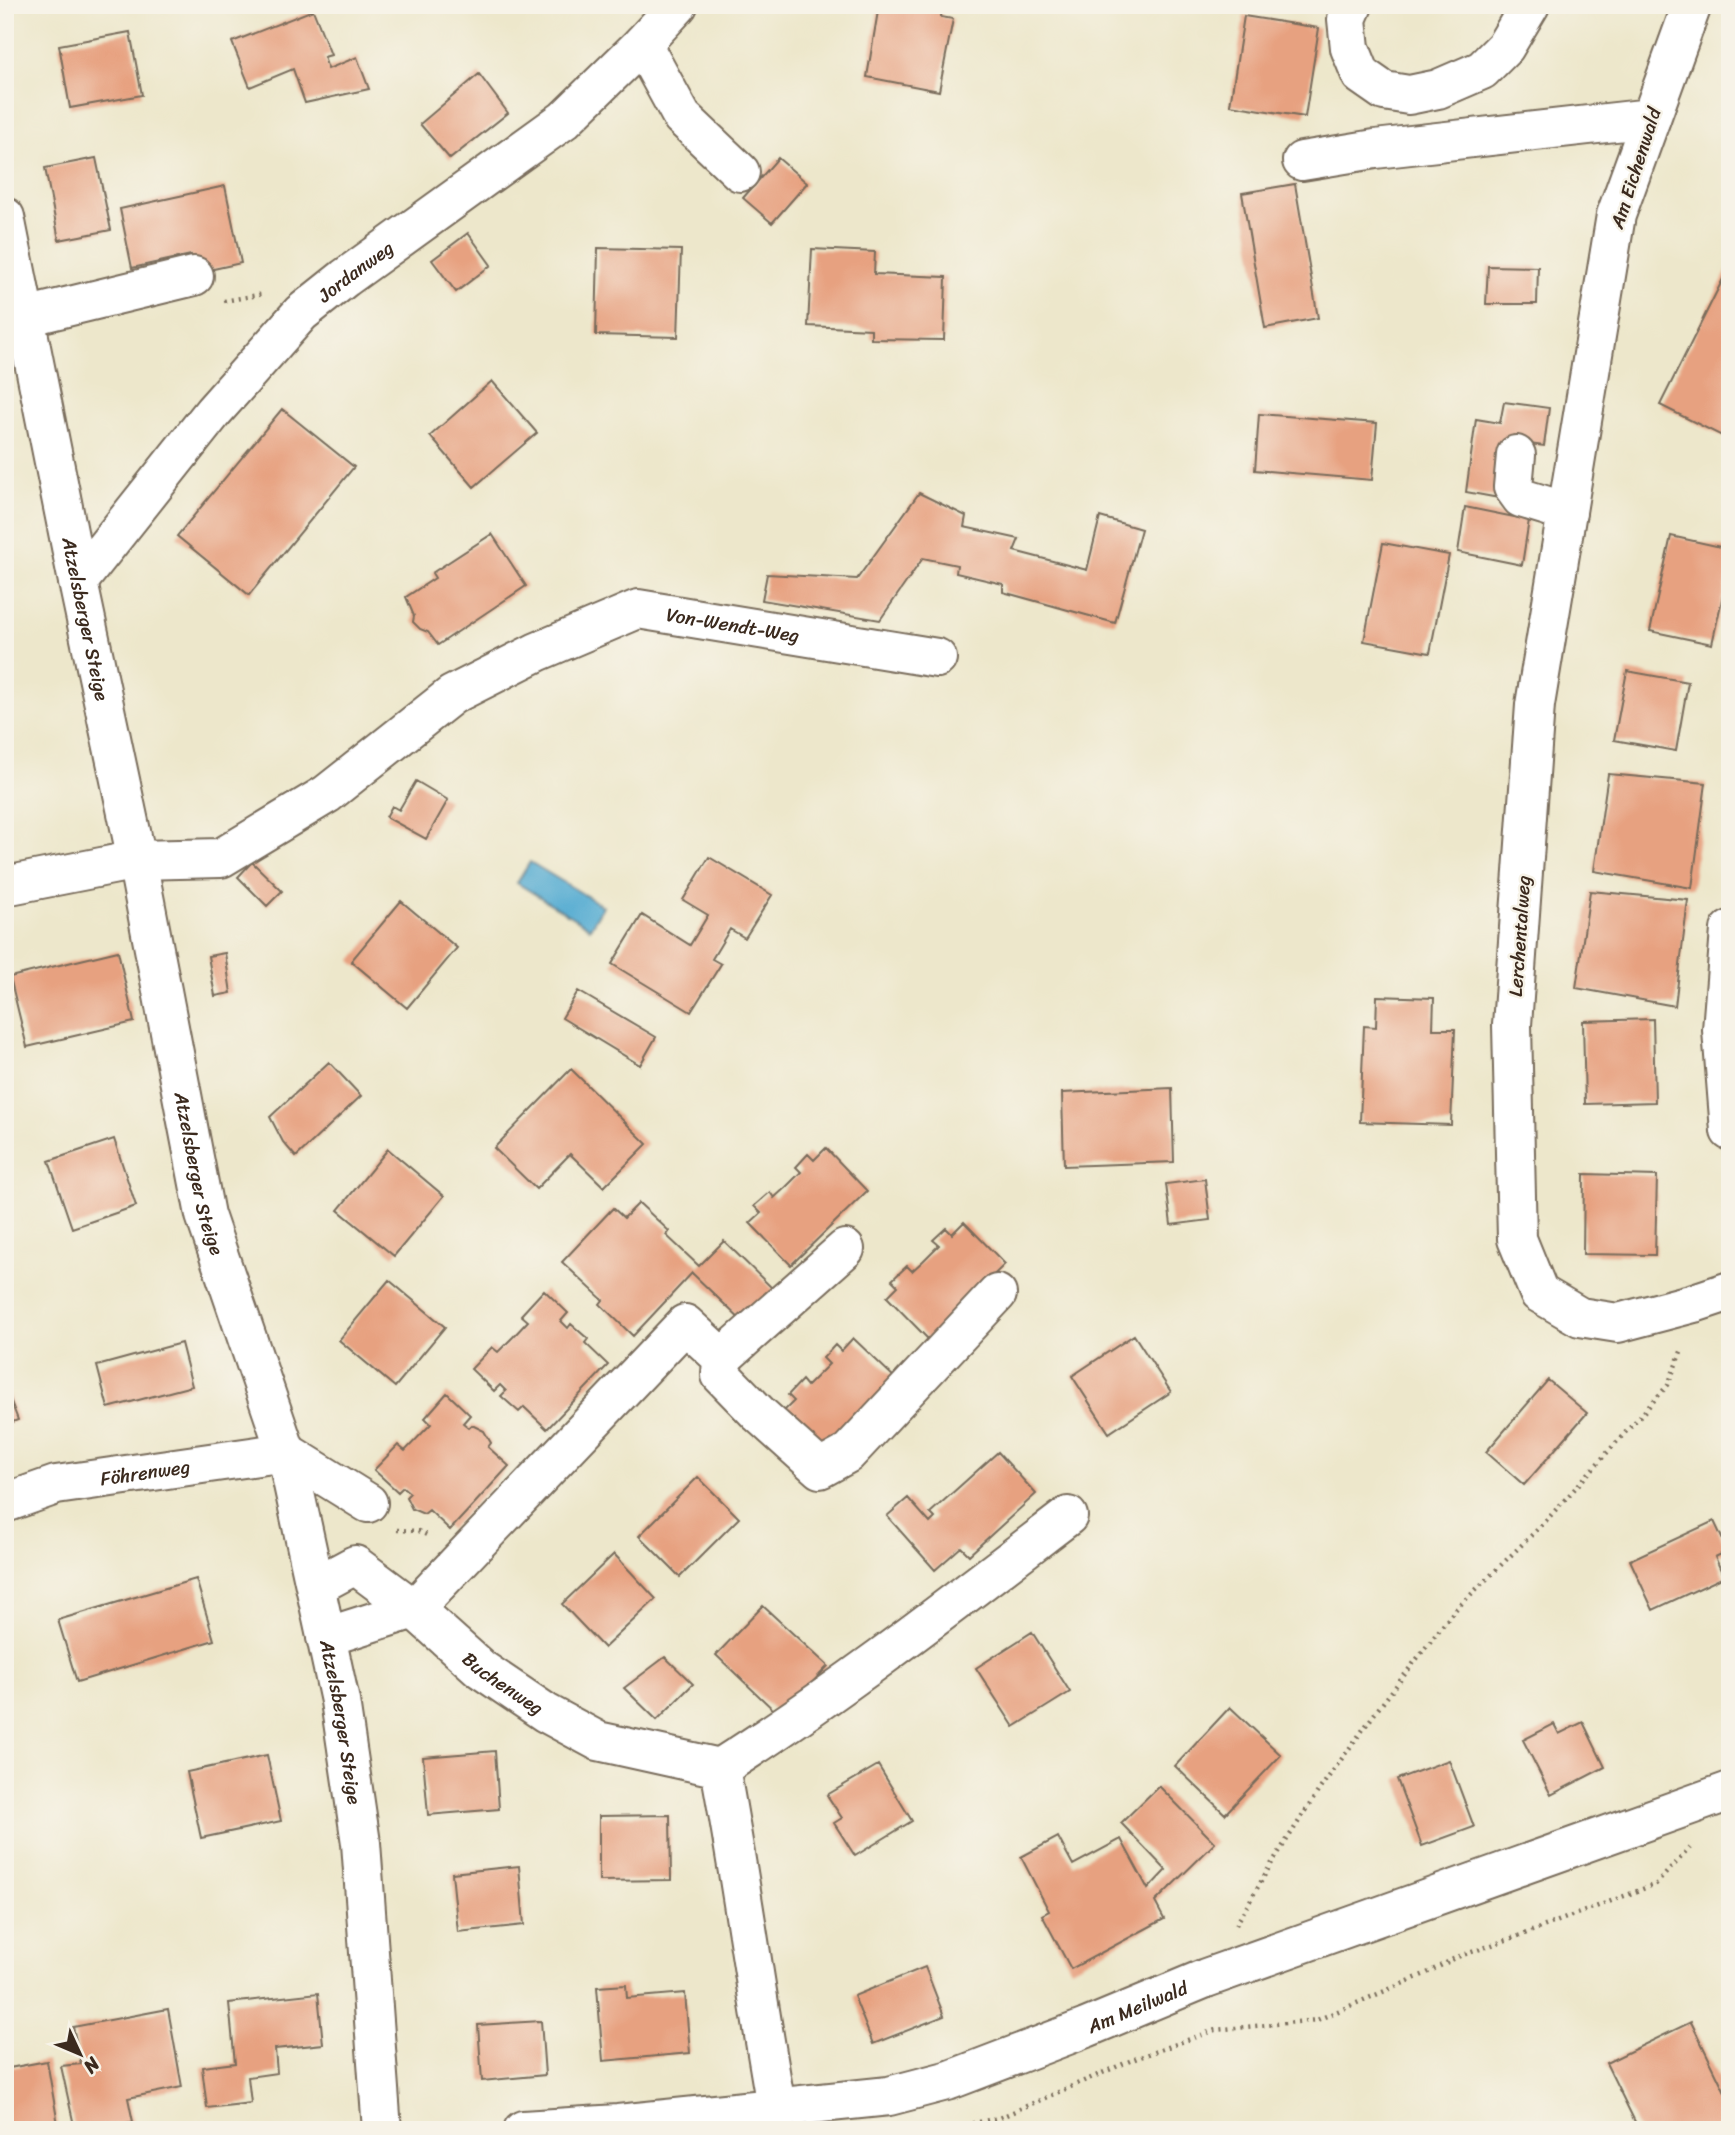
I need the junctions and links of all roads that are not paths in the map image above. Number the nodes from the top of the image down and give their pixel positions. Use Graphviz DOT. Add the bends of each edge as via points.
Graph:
graph roads {
  1 [pos="678,5"];
  2 [pos="1353,5"];
  3 [pos="1530,5"];
  4 [pos="1692,5"];
  5 [pos="642,44"];
  6 [pos="1651,118"];
  7 [pos="1302,161"];
  8 [pos="740,172"];
  9 [pos="5,217"];
  10 [pos="194,276"];
  11 [pos="25,317"];
  12 [pos="1589,377"];
  13 [pos="1516,455"];
  14 [pos="1566,517"];
  15 [pos="78,582"];
  16 [pos="937,659"];
  17 [pos="137,860"];
  18 [pos="5,886"];
  19 [pos="1730,930"];
  20 [pos="1730,1131"];
  21 [pos="845,1249"];
  22 [pos="1730,1292"];
  23 [pos="997,1294"];
  24 [pos="722,1358"];
  25 [pos="286,1452"];
  26 [pos="5,1503"];
  27 [pos="368,1503"];
  28 [pos="1068,1516"];
  29 [pos="316,1586"];
  30 [pos="414,1609"];
  31 [pos="326,1636"];
  32 [pos="720,1768"];
  33 [pos="1717,1795"];
  34 [pos="776,2106"];
  35 [pos="382,2130"];
  36 [pos="523,2130"];
  1 -- 5 [label="street, Jordanweg"];
  2 -- 3 [label="street" via="1346,19 1350,48 1362,75 1384,91 1409,95 1438,89 1482,70 1505,47"];
  4 -- 6 [label="street, Am Eichenwald"];
  5 -- 8 [label="street" via="682,117"];
  5 -- 15 [label="street, Jordanweg" via="564,120 301,313 213,412"];
  6 -- 7 [label="street"];
  6 -- 12 [label="street, Am Eichenwald" via="1616,215"];
  9 -- 11 [label="street, Atzelsberger Steige"];
  10 -- 11 [label="street"];
  11 -- 15 [label="street, Atzelsberger Steige"];
  12 -- 14 [label="street, Lerchentalweg"];
  13 -- 14 [label="street" via="1513,486 1521,498"];
  14 -- 22 [label="street, Lerchentalweg" via="1535,705 1512,1025 1517,1239 1539,1293 1580,1317 1618,1322"];
  15 -- 17 [label="street, Atzelsberger Steige"];
  16 -- 17 [label="street, Von-Wendt-Weg" via="638,609 452,695 327,794 221,858"];
  17 -- 18 [label="street, Von-Wendt-Weg"];
  17 -- 25 [label="street, Atzelsberger Steige" via="205,1214"];
  19 -- 20 [label="street" via="1722,1030"];
  21 -- 24 [label="street"];
  23 -- 24 [label="street" via="847,1454 820,1469 721,1375"];
  24 -- 30 [label="street" via="685,1324"];
  25 -- 26 [label="street, Föhrenweg" via="56,1485"];
  25 -- 27 [label="street"];
  25 -- 29 [label="street, Atzelsberger Steige"];
  28 -- 32 [label="street" via="921,1628"];
  29 -- 30 [label="street, Buchenweg" via="355,1565"];
  29 -- 31 [label="street, Atzelsberger Steige"];
  30 -- 31 [label="street"];
  30 -- 32 [label="street, Buchenweg" via="481,1669 598,1741"];
  31 -- 35 [label="street, Atzelsberger Steige" via="361,1843"];
  32 -- 34 [label="street"];
  33 -- 34 [label="street, Am Meilwald" via="1206,1978 950,2080 889,2096"];
  34 -- 36 [label="street, Am Meilwald"];
}
